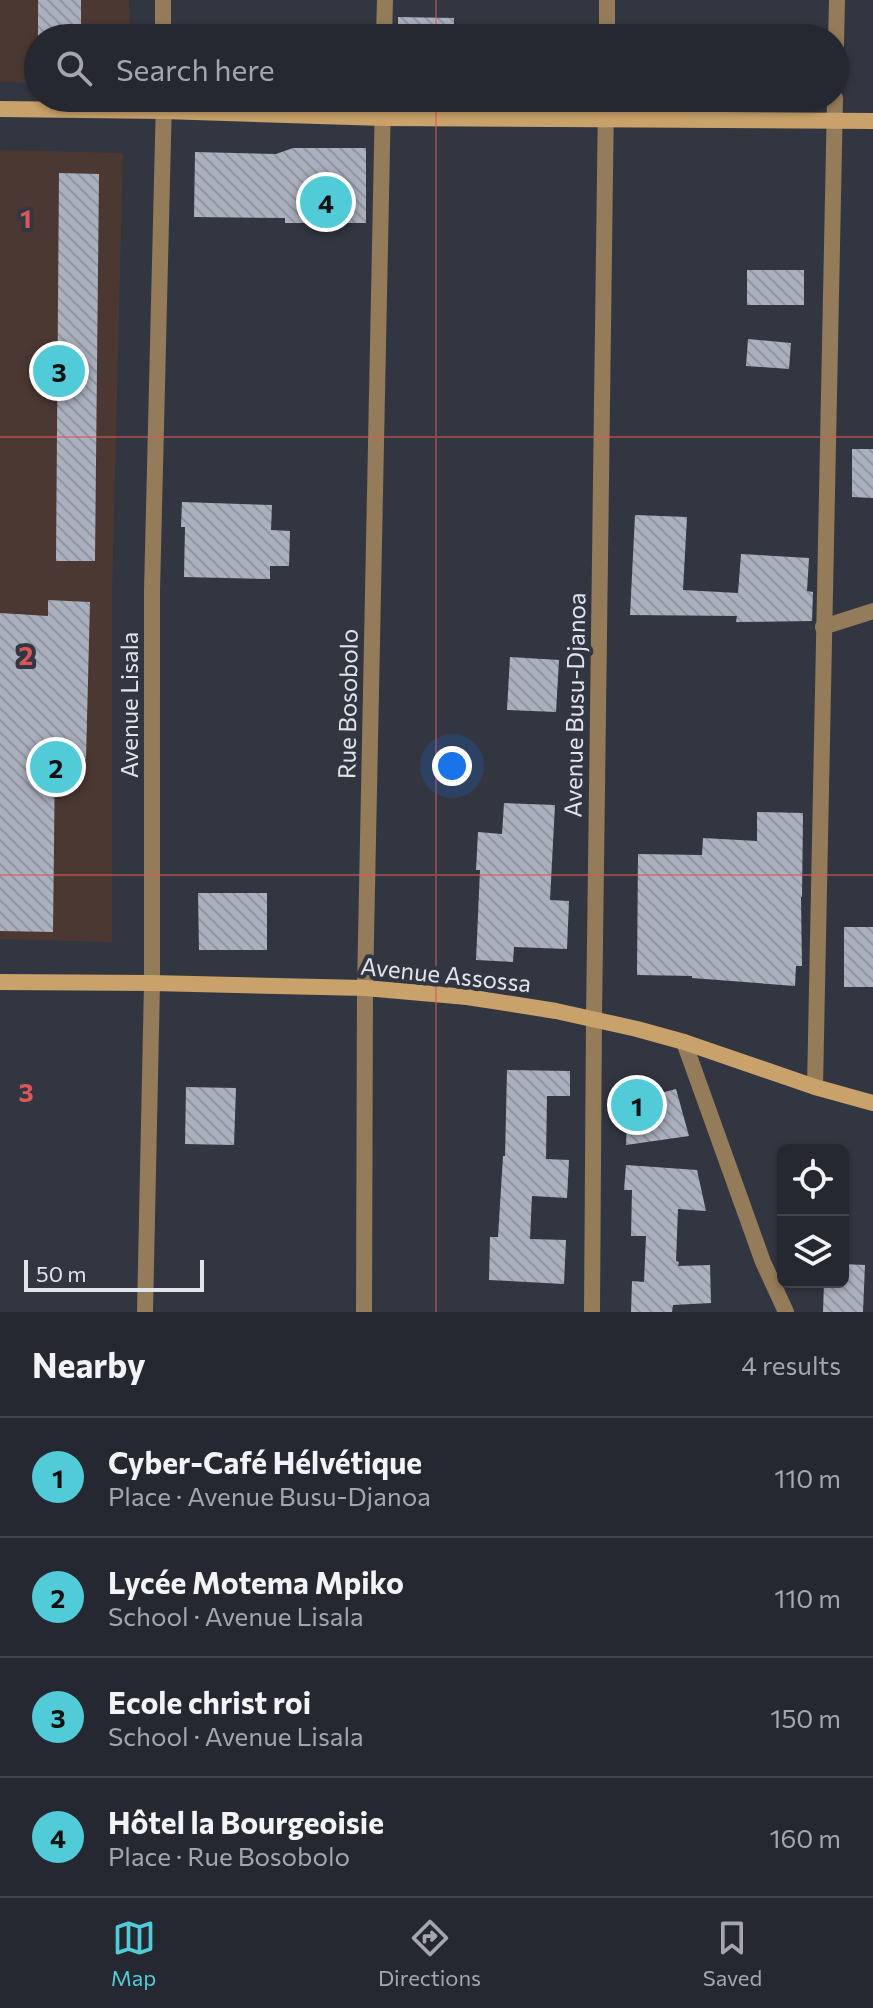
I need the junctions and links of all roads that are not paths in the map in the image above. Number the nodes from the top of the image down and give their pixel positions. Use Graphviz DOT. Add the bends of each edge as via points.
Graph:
graph roads {
  1 [pos="163,0"];
  2 [pos="385,0"];
  3 [pos="607,0"];
  4 [pos="837,0"];
  5 [pos="163,24"];
  6 [pos="384,24"];
  7 [pos="607,24"];
  8 [pos="836,24"];
  9 [pos="24,108"];
  10 [pos="0,109"];
  11 [pos="164,112"];
  12 [pos="289,112"];
  13 [pos="383,112"];
  14 [pos="606,112"];
  15 [pos="834,112"];
  16 [pos="383,118"];
  17 [pos="834,120"];
  18 [pos="606,121"];
  19 [pos="873,121"];
  20 [pos="873,611"];
  21 [pos="823,627"];
  22 [pos="0,982"];
  23 [pos="152,983"];
  24 [pos="365,988"];
  25 [pos="594,1019"];
  26 [pos="684,1042"];
  27 [pos="815,1087"];
  28 [pos="873,1103"];
  29 [pos="145,1312"];
  30 [pos="364,1312"];
  31 [pos="592,1312"];
  32 [pos="786,1312"];
  1 -- 5 [label="street"];
  2 -- 6 [label="street"];
  3 -- 7 [label="street"];
  4 -- 8 [label="street"];
  9 -- 10 [label="main road"];
  11 -- 23 [label="street, Avenue Lisala" via="152,591"];
  12 -- 16 [label="main road"];
  13 -- 16 [label="street, Rue Bosobolo"];
  14 -- 18 [label="street, Avenue Busu-Djanoa"];
  15 -- 17 [label="street"];
  16 -- 18 [label="main road"];
  16 -- 24 [label="street, Rue Bosobolo"];
  17 -- 18 [label="main road"];
  17 -- 19 [label="main road"];
  17 -- 21 [label="street"];
  18 -- 25 [label="street, Avenue Busu-Djanoa"];
  20 -- 21 [label="street"];
  21 -- 27 [label="street"];
  22 -- 23 [label="main road, Avenue Assossa"];
  23 -- 24 [label="main road, Avenue Assossa"];
  23 -- 29 [label="street, Avenue Lisala"];
  24 -- 25 [label="main road, Avenue Assossa" via="467,997"];
  24 -- 30 [label="street, Rue Bosobolo"];
  25 -- 26 [label="main road, Avenue Assossa"];
  25 -- 31 [label="street, Avenue Busu-Djanoa"];
  26 -- 27 [label="main road, Avenue Assossa"];
  26 -- 32 [label="street"];
  27 -- 28 [label="main road, Avenue Assossa"];
}
